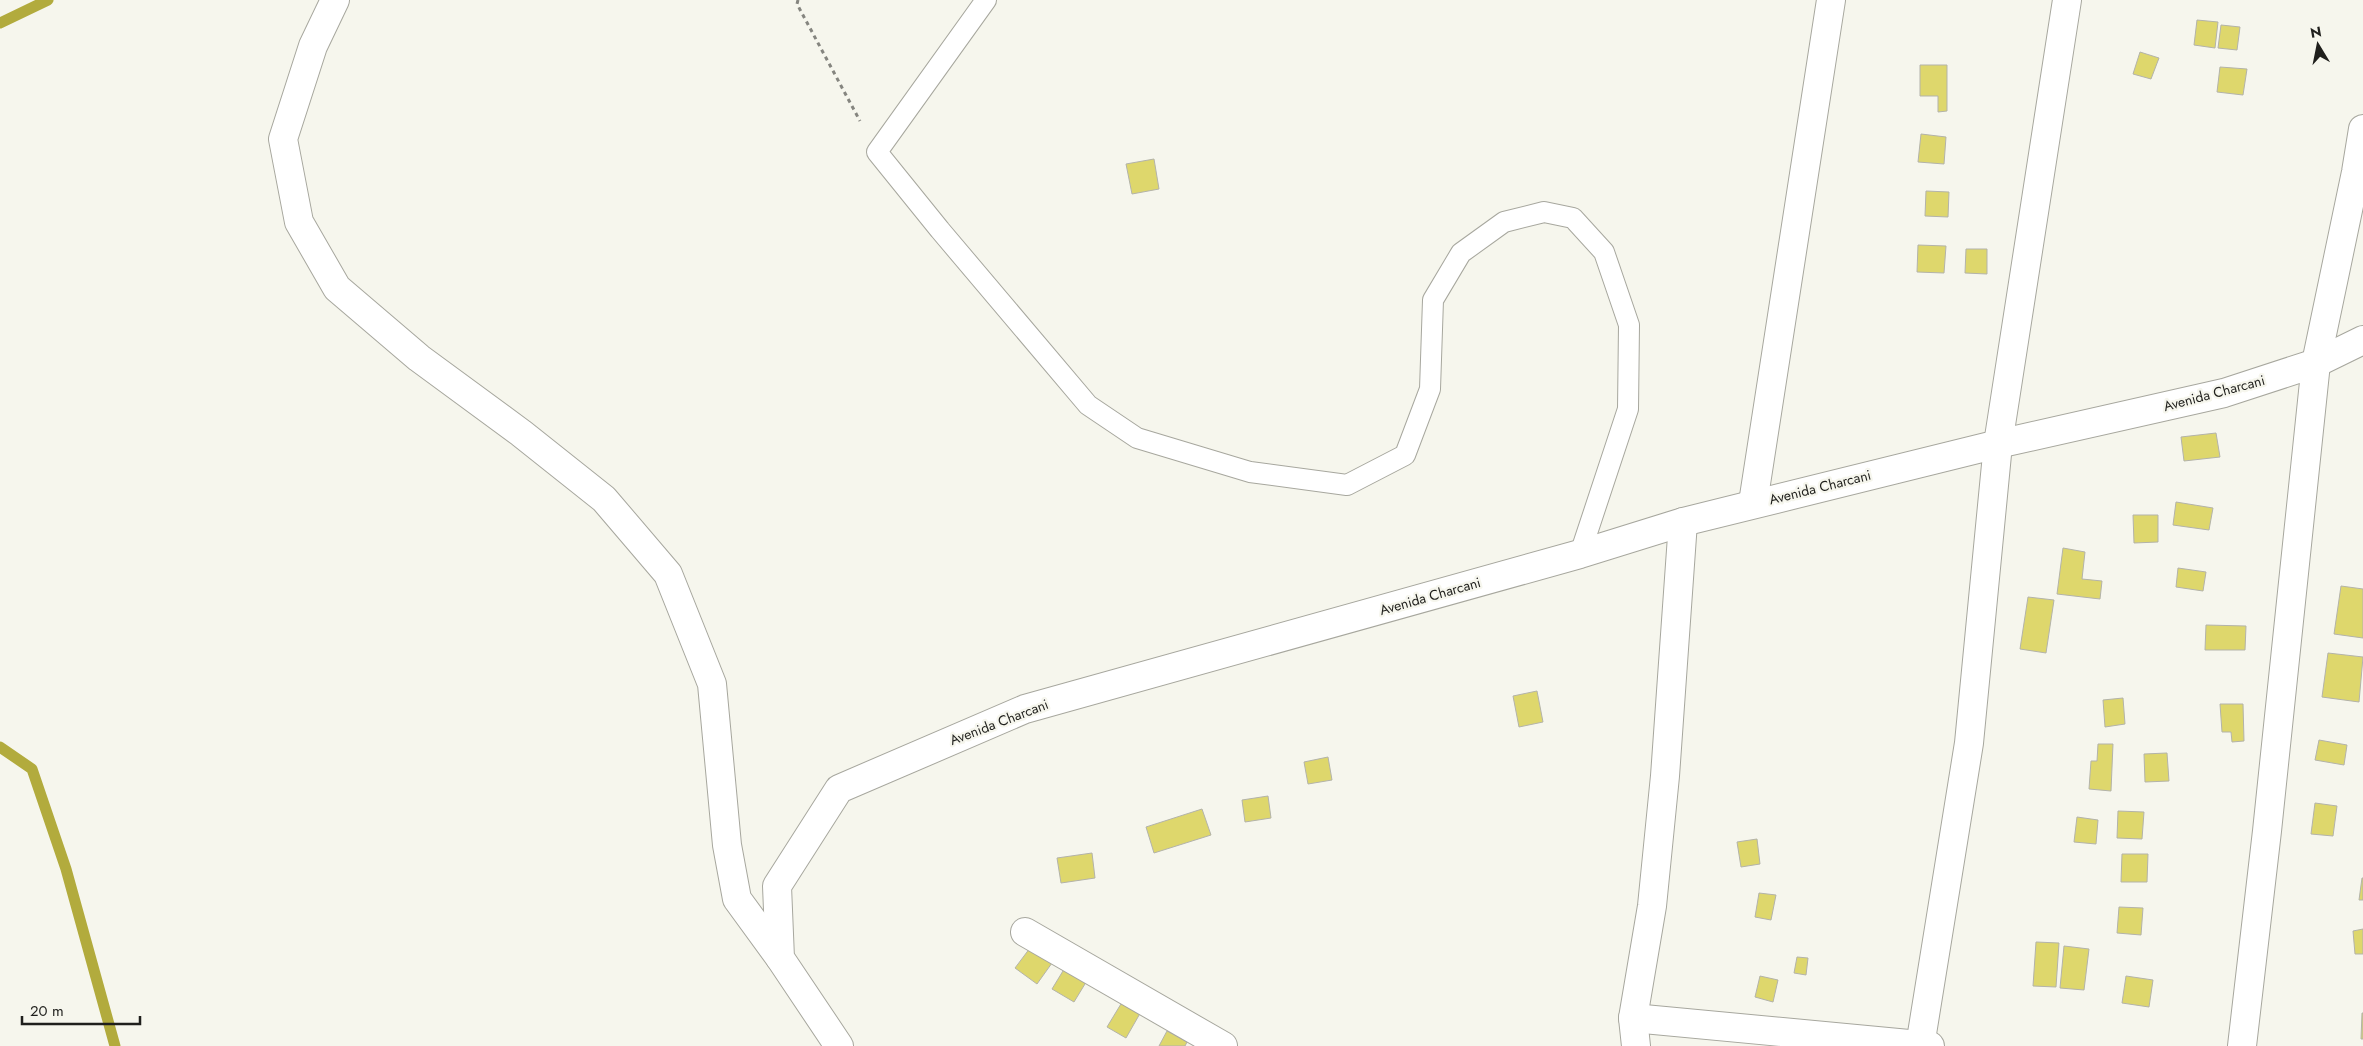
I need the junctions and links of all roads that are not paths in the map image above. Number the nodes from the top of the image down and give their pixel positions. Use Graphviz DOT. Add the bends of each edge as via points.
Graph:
graph roads {
  1 [pos="335,0"];
  2 [pos="986,0"];
  3 [pos="1831,0"];
  4 [pos="2067,0"];
  5 [pos="2363,129"];
  6 [pos="2363,340"];
  7 [pos="2316,363"];
  8 [pos="1998,444"];
  9 [pos="1753,503"];
  10 [pos="1683,522"];
  11 [pos="1580,554"];
  12 [pos="1025,932"];
  13 [pos="780,958"];
  14 [pos="1633,1018"];
  15 [pos="838,1046"];
  16 [pos="1224,1046"];
  17 [pos="1636,1046"];
  18 [pos="1924,1046"];
  19 [pos="2242,1046"];
  1 -- 13 [label="street" via="313,46 283,139 299,222 337,288 419,358 604,499 668,574 712,684 727,845 737,898"];
  2 -- 11 [label="lane" via="877,152 1088,405 1137,438 1250,472 1347,485 1405,455 1430,389 1433,300 1461,253 1504,222 1544,212 1573,218 1604,252 1628,325 1628,409"];
  3 -- 9 [label="street"];
  4 -- 8 [label="street"];
  5 -- 7 [label="street"];
  6 -- 7 [label="street, Avenida Charcani"];
  7 -- 8 [label="street, Avenida Charcani" via="2224,393"];
  7 -- 19 [label="street"];
  8 -- 9 [label="street, Avenida Charcani"];
  8 -- 18 [label="street" via="1969,743"];
  9 -- 10 [label="street, Avenida Charcani"];
  10 -- 11 [label="street, Avenida Charcani"];
  10 -- 14 [label="street" via="1654,888"];
  11 -- 13 [label="street, Avenida Charcani" via="1025,709 839,789 777,886"];
  12 -- 16 [label="street"];
  13 -- 15 [label="street"];
  14 -- 17 [label="street"];
  14 -- 18 [label="street"];
}
